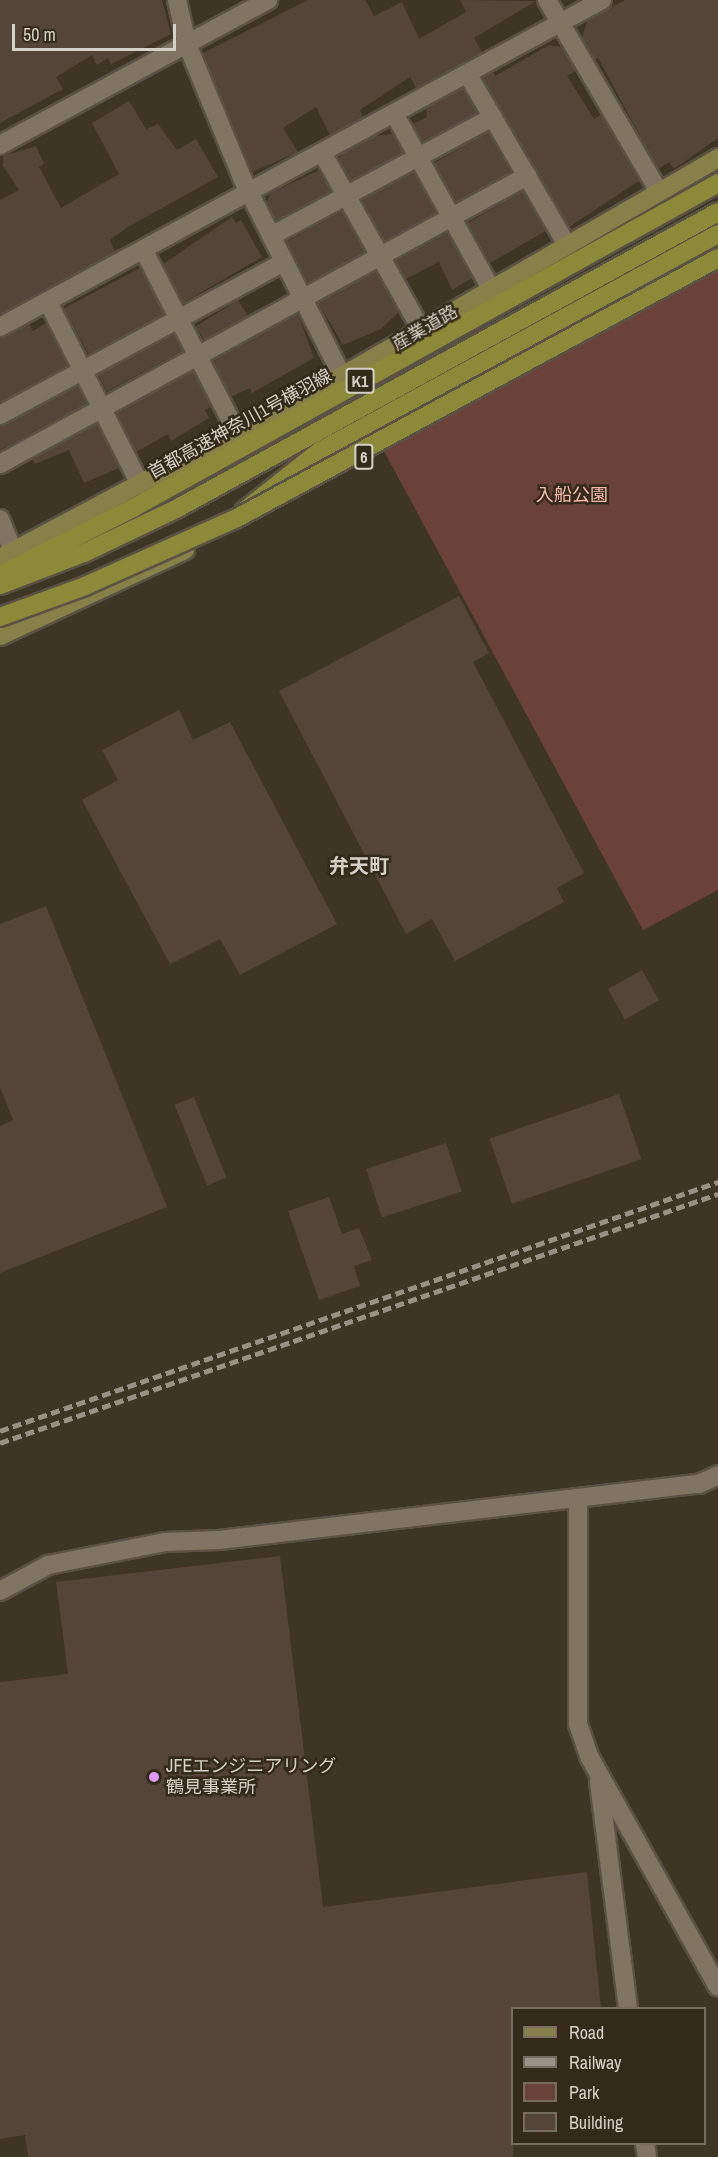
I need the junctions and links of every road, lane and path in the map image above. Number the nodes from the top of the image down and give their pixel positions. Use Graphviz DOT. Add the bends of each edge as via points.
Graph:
graph roads {
  1 [pos="177,0"];
  2 [pos="268,0"];
  3 [pos="547,0"];
  4 [pos="602,0"];
  5 [pos="561,24"];
  6 [pos="187,44"];
  7 [pos="468,75"];
  8 [pos="395,115"];
  9 [pos="493,117"];
  10 [pos="0,145"];
  11 [pos="324,154"];
  12 [pos="418,157"];
  13 [pos="718,158"];
  14 [pos="527,176"];
  15 [pos="718,183"];
  16 [pos="249,192"];
  17 [pos="659,192"];
  18 [pos="348,196"];
  19 [pos="718,212"];
  20 [pos="453,217"];
  21 [pos="718,234"];
  22 [pos="271,236"];
  23 [pos="567,245"];
  24 [pos="144,251"];
  25 [pos="382,256"];
  26 [pos="718,258"];
  27 [pos="284,262"];
  28 [pos="491,289"];
  29 [pos="302,297"];
  30 [pos="580,299"];
  31 [pos="48,302"];
  32 [pos="180,318"];
  33 [pos="0,327"];
  34 [pos="422,331"];
  35 [pos="199,354"];
  36 [pos="84,370"];
  37 [pos="342,376"];
  38 [pos="102,407"];
  39 [pos="0,415"];
  40 [pos="236,431"];
  41 [pos="0,464"];
  42 [pos="140,484"];
  43 [pos="0,519"];
  44 [pos="224,531"];
  45 [pos="6,555"];
  46 [pos="0,575"];
  47 [pos="0,585"];
  48 [pos="0,617"];
  49 [pos="0,636"];
  50 [pos="718,1475"];
  51 [pos="578,1498"];
  52 [pos="0,1591"];
  53 [pos="598,1772"];
  54 [pos="718,1987"];
  55 [pos="628,2007"];
  1 -- 6 [label="street"];
  2 -- 6 [label="street"];
  3 -- 5 [label="street"];
  4 -- 5 [label="street"];
  5 -- 7 [label="street"];
  5 -- 17 [label="street"];
  6 -- 10 [label="street"];
  6 -- 16 [label="street"];
  7 -- 8 [label="street"];
  7 -- 9 [label="street"];
  8 -- 11 [label="street"];
  8 -- 12 [label="street"];
  9 -- 12 [label="street"];
  9 -- 14 [label="street"];
  11 -- 16 [label="street"];
  11 -- 18 [label="street"];
  12 -- 18 [label="street"];
  12 -- 20 [label="street"];
  13 -- 17 [label="main road, 産業道路"];
  14 -- 20 [label="street"];
  14 -- 23 [label="street"];
  15 -- 46 [label="highway, 首都高速神奈川1号横羽線 / K1" via="135,507"];
  16 -- 22 [label="street"];
  16 -- 24 [label="street"];
  17 -- 23 [label="main road, 産業道路"];
  18 -- 22 [label="street"];
  18 -- 25 [label="street"];
  19 -- 30 [label="highway"];
  20 -- 25 [label="street"];
  20 -- 28 [label="street"];
  21 -- 30 [label="highway"];
  22 -- 27 [label="street"];
  23 -- 28 [label="main road, 産業道路"];
  24 -- 31 [label="street"];
  24 -- 32 [label="street"];
  25 -- 29 [label="street"];
  25 -- 34 [label="street"];
  26 -- 44 [label="main road, 6"];
  26 -- 48 [label="highway, bridge" via="237,518 85,586"];
  27 -- 29 [label="street"];
  27 -- 32 [label="street"];
  28 -- 34 [label="main road, 産業道路"];
  29 -- 35 [label="street"];
  29 -- 37 [label="street"];
  30 -- 44 [label="highway" via="320,450"];
  30 -- 47 [label="highway" via="84,554"];
  31 -- 33 [label="street"];
  31 -- 36 [label="street"];
  32 -- 35 [label="street"];
  32 -- 36 [label="street"];
  34 -- 37 [label="main road, 産業道路"];
  35 -- 38 [label="street"];
  35 -- 40 [label="street"];
  36 -- 38 [label="street"];
  36 -- 39 [label="street"];
  37 -- 40 [label="main road, 産業道路"];
  38 -- 41 [label="street"];
  38 -- 42 [label="street"];
  40 -- 42 [label="main road, 産業道路"];
  42 -- 45 [label="main road, 産業道路"];
  43 -- 45 [label="street"];
  44 -- 49 [label="main road, 6"];
  50 -- 51 [label="street" via="699,1484"];
  51 -- 52 [label="street" via="219,1540 165,1542 48,1565"];
  51 -- 53 [label="street" via="578,1724"];
  53 -- 54 [label="street"];
  53 -- 55 [label="street"];
}
